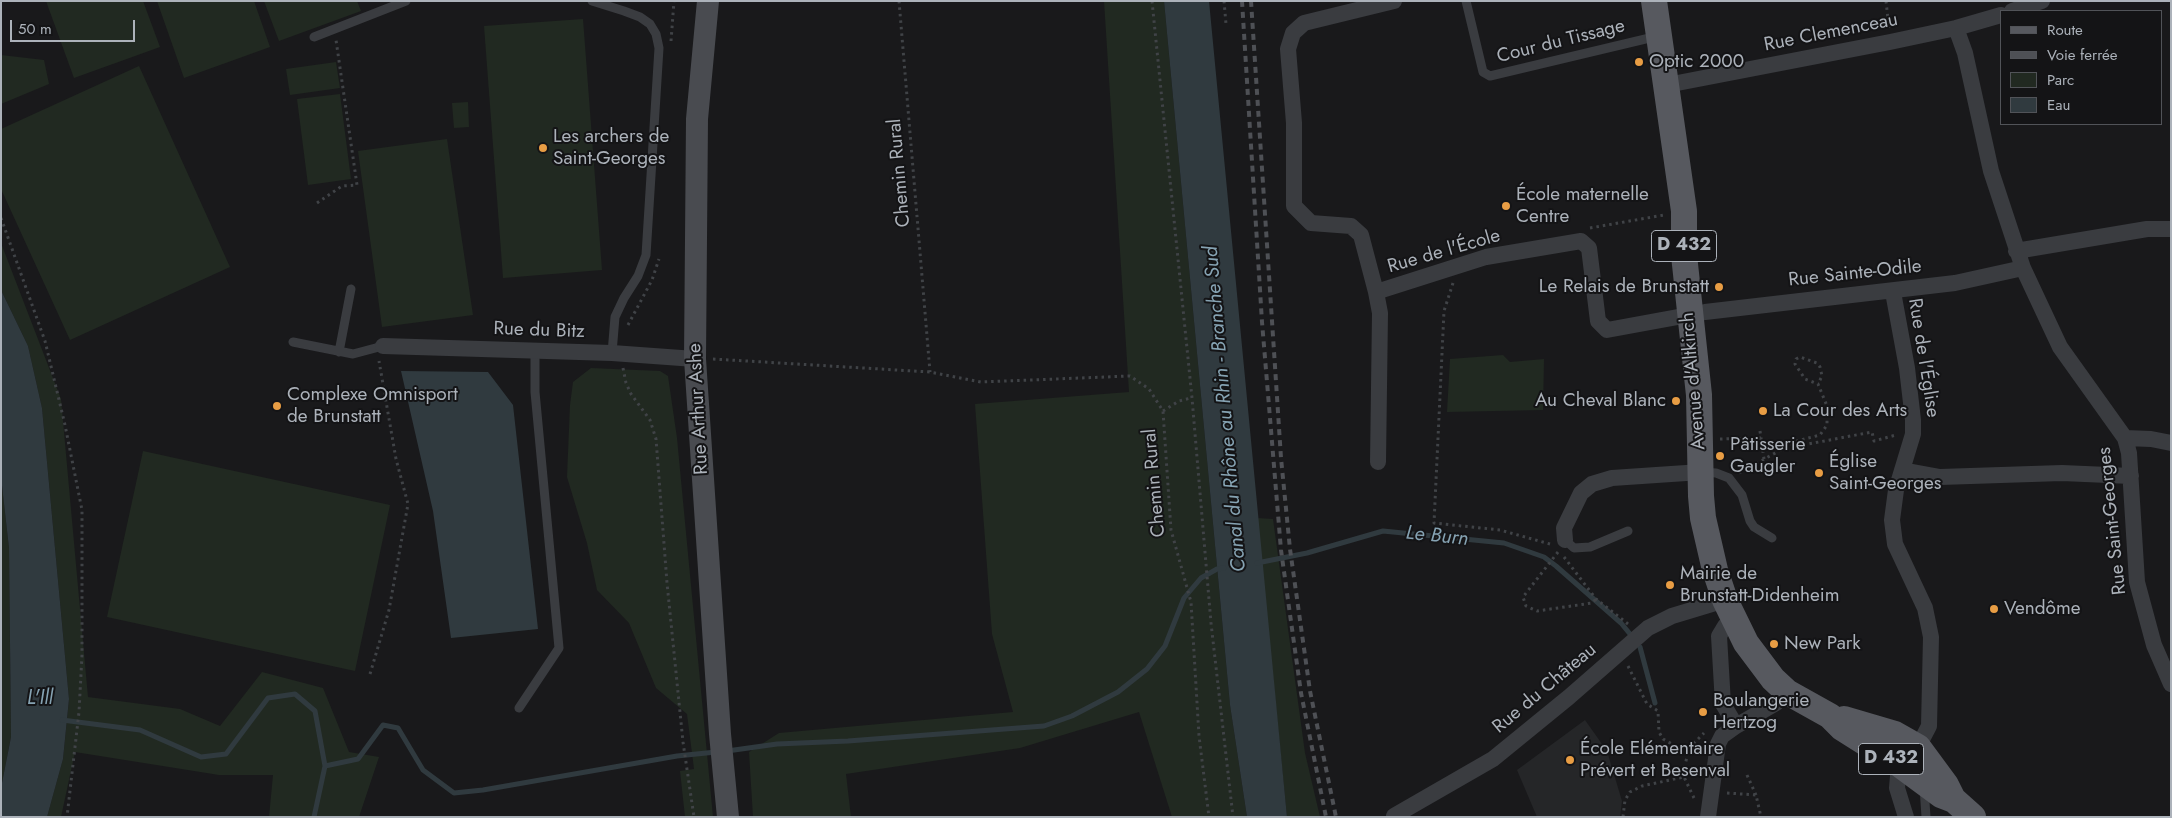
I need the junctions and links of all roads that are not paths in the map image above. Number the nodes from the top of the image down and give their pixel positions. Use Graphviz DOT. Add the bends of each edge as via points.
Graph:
graph roads {
  1 [pos="406,1"];
  2 [pos="592,1"];
  3 [pos="708,1"];
  4 [pos="1394,1"];
  5 [pos="1466,1"];
  6 [pos="1654,1"];
  7 [pos="2042,1"];
  8 [pos="1370,4"];
  9 [pos="2015,10"];
  10 [pos="2000,15"];
  11 [pos="1956,28"];
  12 [pos="1660,35"];
  13 [pos="314,37"];
  14 [pos="1667,85"];
  15 [pos="2171,229"];
  16 [pos="1581,241"];
  17 [pos="2016,251"];
  18 [pos="2023,268"];
  19 [pos="351,289"];
  20 [pos="1376,292"];
  21 [pos="1893,292"];
  22 [pos="1689,314"];
  23 [pos="293,342"];
  24 [pos="380,347"];
  25 [pos="535,351"];
  26 [pos="339,352"];
  27 [pos="612,353"];
  28 [pos="694,359"];
  29 [pos="2125,438"];
  30 [pos="2171,442"];
  31 [pos="1378,462"];
  32 [pos="1902,470"];
  33 [pos="1701,472"];
  34 [pos="2131,476"];
  35 [pos="1628,531"];
  36 [pos="1772,538"];
  37 [pos="1565,540"];
  38 [pos="1729,610"];
  39 [pos="2171,684"];
  40 [pos="1787,692"];
  41 [pos="518,708"];
  42 [pos="1830,716"];
  43 [pos="1736,726"];
  44 [pos="1921,751"];
  45 [pos="1899,764"];
  46 [pos="1924,783"];
  47 [pos="1963,808"];
  48 [pos="1394,816"];
  49 [pos="728,817"];
  50 [pos="1708,817"];
  51 [pos="1906,817"];
  52 [pos="1926,817"];
  1 -- 13 [label="lane"];
  2 -- 27 [label="lane" via="640,17 650,24 659,48 646,255 615,317"];
  3 -- 28 [label="main road, Rue Arthur Ashe" via="697,119"];
  4 -- 8 [label="street"];
  5 -- 12 [label="lane, Cour du Tissage" via="1483,72 1490,76"];
  6 -- 12 [label="main road, Avenue d'Altkirch / D 432"];
  7 -- 9 [label="street"];
  8 -- 20 [label="street" via="1304,23 1288,43 1294,122 1294,206 1311,223 1351,226 1361,235"];
  10 -- 11 [label="street, Rue Clemenceau"];
  11 -- 14 [label="street, Rue Clemenceau"];
  11 -- 17 [label="street, Rue Saint-Georges" via="1965,53 1991,171"];
  12 -- 14 [label="main road, Avenue d'Altkirch / D 432"];
  14 -- 22 [label="main road, Avenue d'Altkirch / D 432" via="1684,211"];
  15 -- 17 [label="street"];
  16 -- 20 [label="street, Rue de l'École" via="1486,257"];
  16 -- 22 [label="street, Rue Sainte-Odile" via="1588,248 1598,321 1607,330"];
  17 -- 18 [label="street, Rue Saint-Georges"];
  18 -- 21 [label="street, Rue Sainte-Odile" via="1955,284"];
  18 -- 29 [label="street, Rue Saint-Georges" via="2060,347"];
  19 -- 26 [label="lane"];
  20 -- 31 [label="street" via="1380,313"];
  21 -- 22 [label="street, Rue Sainte-Odile"];
  21 -- 32 [label="street, Rue de l'Église" via="1910,389 1913,431"];
  22 -- 33 [label="main road, Avenue d'Altkirch / D 432" via="1699,395"];
  23 -- 26 [label="lane"];
  24 -- 25 [label="street, Rue du Bitz"];
  24 -- 26 [label="lane" via="354,354"];
  25 -- 27 [label="street, Rue du Bitz"];
  25 -- 41 [label="lane" via="535,392 559,648"];
  27 -- 28 [label="street, Rue du Bitz"];
  28 -- 49 [label="main road, Rue Arthur Ashe" via="722,770"];
  29 -- 30 [label="street"];
  29 -- 34 [label="street, Rue Saint-Georges"];
  32 -- 34 [label="street" via="1940,477 2062,473"];
  32 -- 44 [label="street, Rue de l'Église" via="1892,520 1895,544 1925,608 1931,638 1929,726"];
  33 -- 36 [label="lane" via="1716,472 1729,478 1742,495 1754,527"];
  33 -- 37 [label="street" via="1612,478 1592,484 1581,492 1564,528"];
  33 -- 38 [label="main road, Avenue d'Altkirch / D 432" via="1703,518 1715,570"];
  34 -- 39 [label="street, Rue Saint-Georges" via="2137,582 2154,645"];
  35 -- 37 [label="lane" via="1590,547 1574,548"];
  38 -- 40 [label="main road, Avenue d'Altkirch / D 432" via="1746,642"];
  38 -- 43 [label="street" via="1719,636 1723,704"];
  38 -- 48 [label="street, Rue du Château" via="1672,616 1648,628 1493,759"];
  40 -- 42 [label="main road, Avenue d'Altkirch / D 432"];
  40 -- 43 [label="street" via="1776,703"];
  42 -- 44 [label="main road, D 432" via="1895,734"];
  42 -- 45 [label="main road, D 432" via="1842,728"];
  43 -- 50 [label="street" via="1726,732 1718,744"];
  44 -- 46 [label="lane"];
  44 -- 47 [label="main road, D 432"];
  45 -- 46 [label="main road, D 432"];
  45 -- 51 [label="street" via="1897,788"];
  46 -- 47 [label="main road, D 432"];
  46 -- 52 [label="lane"];
}
